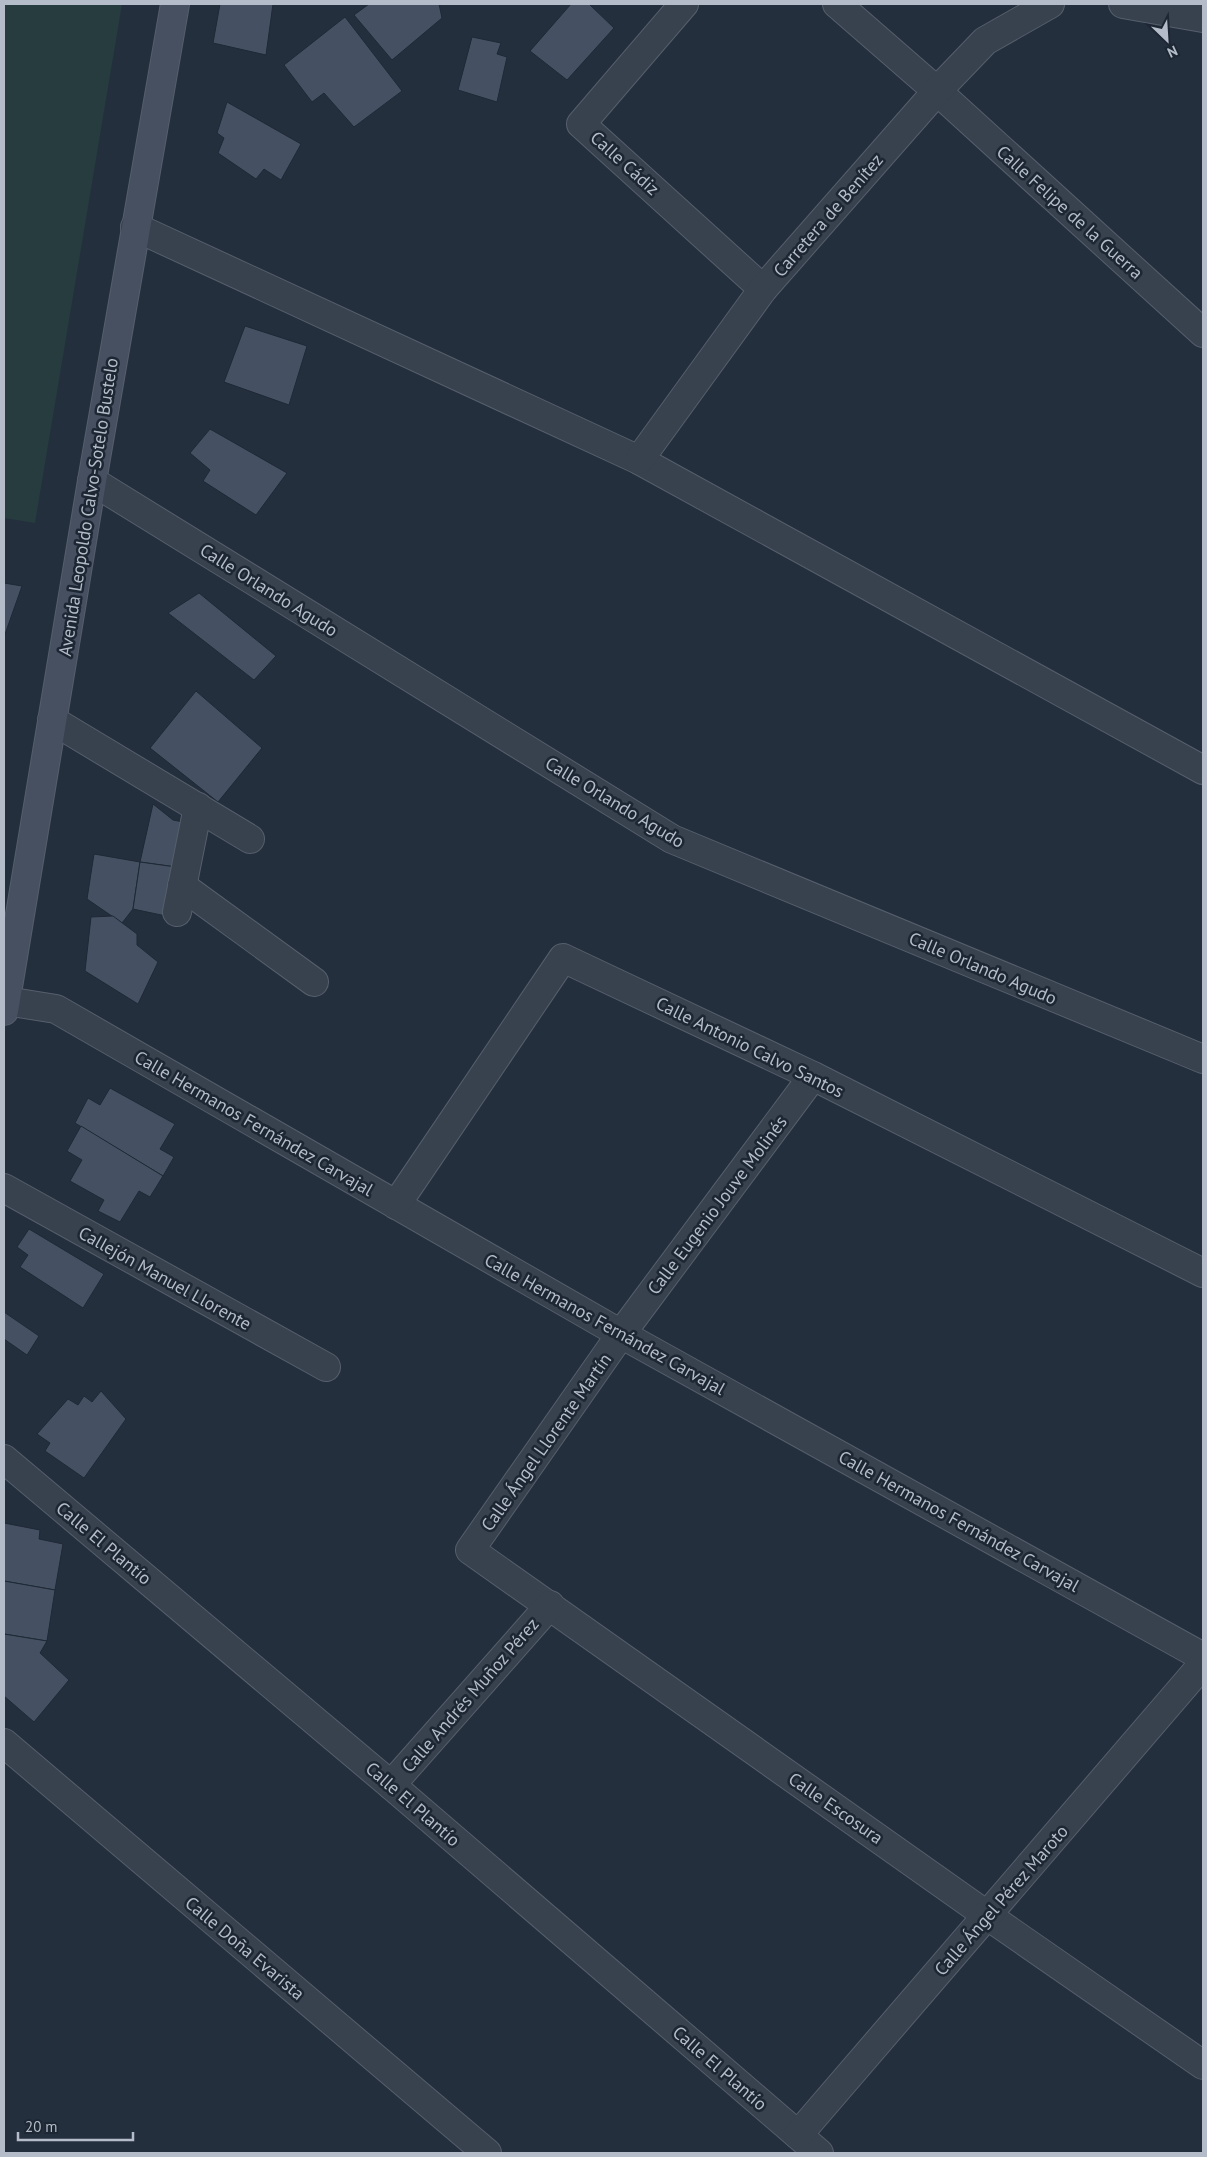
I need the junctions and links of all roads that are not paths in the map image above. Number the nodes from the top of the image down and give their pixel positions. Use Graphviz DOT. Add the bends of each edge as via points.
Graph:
graph roads {
  1 [pos="175,4"];
  2 [pos="684,4"];
  3 [pos="837,4"];
  4 [pos="1050,4"];
  5 [pos="1123,4"];
  6 [pos="1203,18"];
  7 [pos="937,91"];
  8 [pos="135,227"];
  9 [pos="763,290"];
  10 [pos="1203,333"];
  11 [pos="639,460"];
  12 [pos="92,481"];
  13 [pos="52,720"];
  14 [pos="1203,770"];
  15 [pos="198,808"];
  16 [pos="250,839"];
  17 [pos="314,982"];
  18 [pos="5,1006"];
  19 [pos="1203,1059"];
  20 [pos="813,1076"];
  21 [pos="4,1188"];
  22 [pos="396,1206"];
  23 [pos="1203,1272"];
  24 [pos="622,1334"];
  25 [pos="326,1367"];
  26 [pos="4,1459"];
  27 [pos="470,1550"];
  28 [pos="550,1605"];
  29 [pos="1203,1657"];
  30 [pos="1203,1664"];
  31 [pos="4,1743"];
  32 [pos="391,1784"];
  33 [pos="988,1916"];
  34 [pos="1203,2065"];
  35 [pos="798,2135"];
  36 [pos="487,2153"];
  37 [pos="819,2153"];
  1 -- 8 [label="main road, Avenida Leopoldo Calvo-Sotelo Bustelo"];
  2 -- 9 [label="street, Calle Cádiz" via="581,124"];
  3 -- 7 [label="street"];
  4 -- 7 [label="street, Carretera de Benítez" via="985,41"];
  5 -- 6 [label="street"];
  7 -- 9 [label="street, Carretera de Benítez"];
  7 -- 10 [label="street, Calle Felipe de la Guerra"];
  8 -- 11 [label="street"];
  8 -- 12 [label="main road, Avenida Leopoldo Calvo-Sotelo Bustelo"];
  9 -- 11 [label="street, Carretera de Benítez"];
  11 -- 14 [label="street"];
  12 -- 13 [label="main road, Avenida Leopoldo Calvo-Sotelo Bustelo"];
  12 -- 19 [label="street, Calle Orlando Agudo" via="672,839"];
  13 -- 15 [label="street"];
  13 -- 18 [label="main road, Avenida Leopoldo Calvo-Sotelo Bustelo"];
  15 -- 16 [label="street"];
  15 -- 17 [label="street" via="179,899"];
  18 -- 22 [label="street, Calle Hermanos Fernández Carvajal" via="56,1008"];
  20 -- 22 [label="street, Calle Antonio Calvo Santos" via="563,958"];
  20 -- 23 [label="street, Calle Antonio Calvo Santos"];
  20 -- 24 [label="street, Calle Eugenio Jouve Molinés"];
  21 -- 25 [label="street, Callejón Manuel Llorente"];
  22 -- 24 [label="street, Calle Hermanos Fernández Carvajal"];
  24 -- 27 [label="street, Calle Ángel Llorente Martín"];
  24 -- 29 [label="street, Calle Hermanos Fernández Carvajal"];
  26 -- 32 [label="street, Calle El Plantío"];
  27 -- 28 [label="street, Calle Escosura"];
  28 -- 32 [label="street, Calle Andrés Muñoz Pérez"];
  28 -- 33 [label="street, Calle Escosura"];
  30 -- 33 [label="street, Calle Ángel Pérez Maroto"];
  31 -- 36 [label="street, Calle Doña Evarista"];
  32 -- 35 [label="street, Calle El Plantío"];
  33 -- 34 [label="street, Calle Escosura"];
  33 -- 35 [label="street, Calle Ángel Pérez Maroto"];
  35 -- 37 [label="street, Calle El Plantío"];
}
